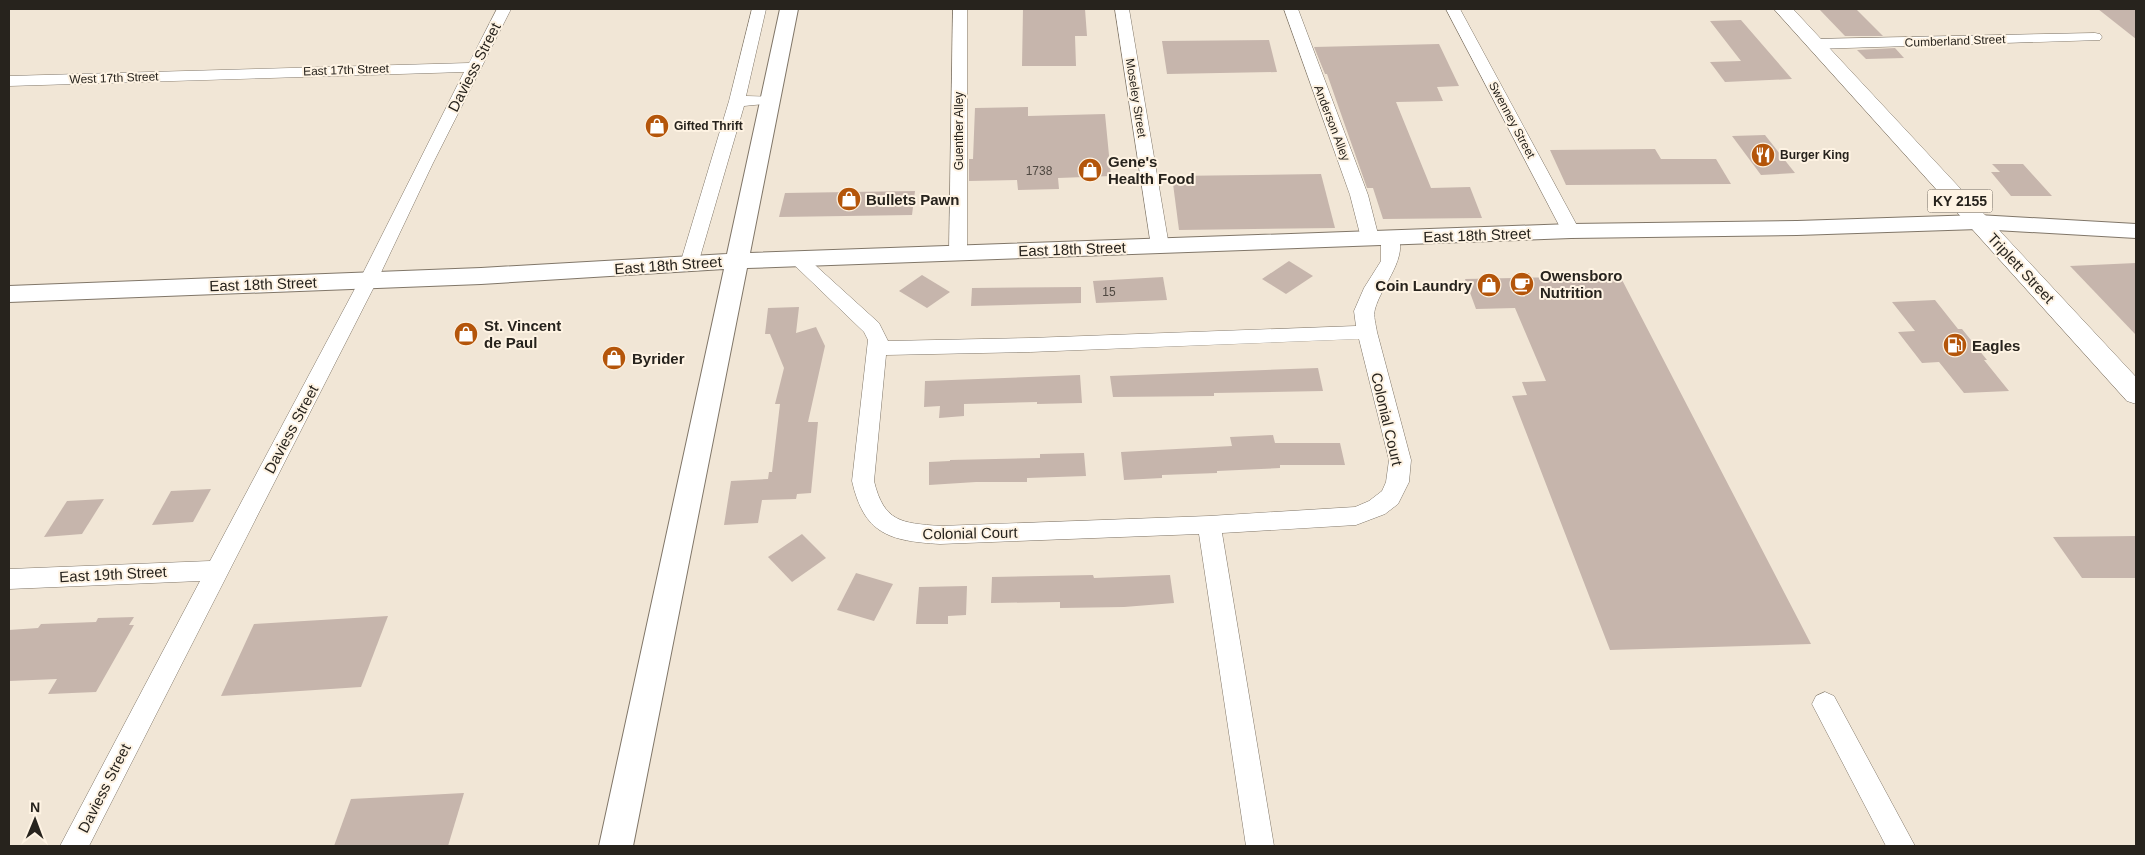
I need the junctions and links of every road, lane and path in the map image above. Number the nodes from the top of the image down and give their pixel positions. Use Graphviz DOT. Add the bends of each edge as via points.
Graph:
graph roads {
  1 [pos="504,9"];
  2 [pos="759,9"];
  3 [pos="789,9"];
  4 [pos="960,9"];
  5 [pos="1122,9"];
  6 [pos="1291,9"];
  7 [pos="1453,9"];
  8 [pos="1783,9"];
  9 [pos="2095,37"];
  10 [pos="1816,44"];
  11 [pos="475,67"];
  12 [pos="218,74"];
  13 [pos="9,81"];
  14 [pos="769,100"];
  15 [pos="737,101"];
  16 [pos="1978,222"];
  17 [pos="1570,231"];
  18 [pos="2136,231"];
  19 [pos="1380,238"];
  20 [pos="1160,246"];
  21 [pos="958,253"];
  22 [pos="797,259"];
  23 [pos="736,261"];
  24 [pos="690,264"];
  25 [pos="368,281"];
  26 [pos="9,294"];
  27 [pos="1367,332"];
  28 [pos="879,348"];
  29 [pos="2136,394"];
  30 [pos="1209,525"];
  31 [pos="218,570"];
  32 [pos="9,579"];
  33 [pos="1825,704"];
  34 [pos="74,846"];
  35 [pos="616,846"];
  36 [pos="1260,846"];
  37 [pos="1901,846"];
  1 -- 11 [label="street, Daviess Street"];
  2 -- 15 [label="street"];
  3 -- 14 [label="street"];
  4 -- 21 [label="street, Guenther Alley"];
  5 -- 20 [label="street, Moseley Street"];
  6 -- 19 [label="street, Anderson Alley" via="1359,195"];
  7 -- 17 [label="street, Swenney Street"];
  8 -- 10 [label="main road, Triplett Street / KY 2155"];
  9 -- 10 [label="street, Cumberland Street"];
  10 -- 16 [label="main road, Triplett Street / KY 2155"];
  11 -- 12 [label="street, East 17th Street"];
  11 -- 25 [label="street, Daviess Street"];
  12 -- 13 [label="street, West 17th Street"];
  14 -- 15 [label="street"];
  14 -- 23 [label="street"];
  15 -- 24 [label="street"];
  16 -- 17 [label="street, East 18th Street"];
  16 -- 18 [label="street, East 18th Street"];
  16 -- 29 [label="main road, Triplett Street / KY 2155"];
  17 -- 19 [label="street, East 18th Street"];
  19 -- 20 [label="street, East 18th Street"];
  19 -- 27 [label="street, Colonial Court" via="1390,261 1372,288 1364,311"];
  20 -- 21 [label="street, East 18th Street"];
  21 -- 22 [label="street, East 18th Street"];
  22 -- 23 [label="street, East 18th Street"];
  22 -- 28 [label="street" via="872,328"];
  23 -- 24 [label="street, East 18th Street"];
  23 -- 35 [label="street"];
  24 -- 25 [label="street, East 18th Street"];
  25 -- 26 [label="street, East 18th Street"];
  25 -- 31 [label="street, Daviess Street"];
  27 -- 28 [label="street"];
  27 -- 30 [label="street, Colonial Court" via="1400,460 1399,480 1391,497 1376,509 1356,516"];
  28 -- 30 [label="street, Colonial Court" via="863,481 866,500 876,516 892,528 914,534 940,535"];
  30 -- 36 [label="street"];
  31 -- 32 [label="street, East 19th Street"];
  31 -- 34 [label="street, Daviess Street"];
  33 -- 37 [label="street"];
}
